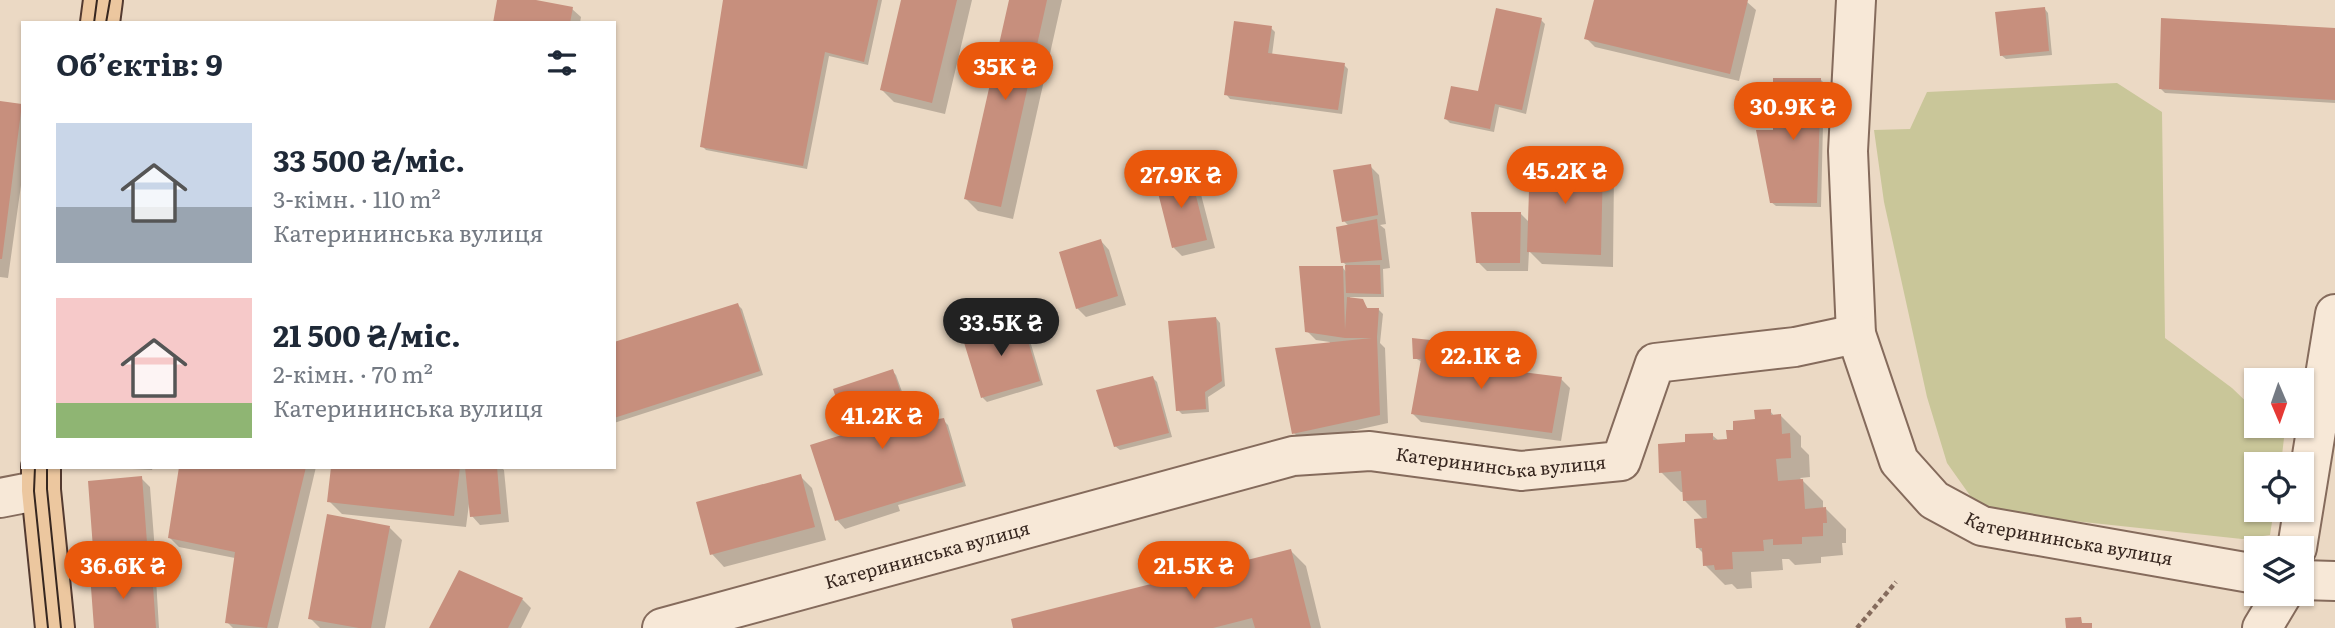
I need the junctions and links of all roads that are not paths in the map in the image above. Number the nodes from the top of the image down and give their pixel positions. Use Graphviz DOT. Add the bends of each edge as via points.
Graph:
graph roads {
  1 [pos="103,0"];
  2 [pos="1856,0"];
  3 [pos="100,21"];
  4 [pos="2335,314"];
  5 [pos="1856,334"];
  6 [pos="41,478"];
  7 [pos="0,498"];
  8 [pos="2299,536"];
  9 [pos="2244,572"];
  10 [pos="2314,580"];
  11 [pos="2335,581"];
  12 [pos="2275,606"];
  13 [pos="55,628"];
  14 [pos="662,628"];
  15 [pos="2262,628"];
  1 -- 3 [label="main road"];
  2 -- 5 [label="street" via="1848,151"];
  4 -- 8 [label="street"];
  5 -- 9 [label="street, Катерининська вулиця" via="1899,461 1934,500 1982,526"];
  5 -- 14 [label="street, Катерининська вулиця" via="1794,347 1654,363 1621,461 1521,471 1370,451 1293,456"];
  6 -- 7 [label="street"];
  6 -- 13 [label="main road"];
  10 -- 11 [label="street"];
  12 -- 15 [label="street"];
}
